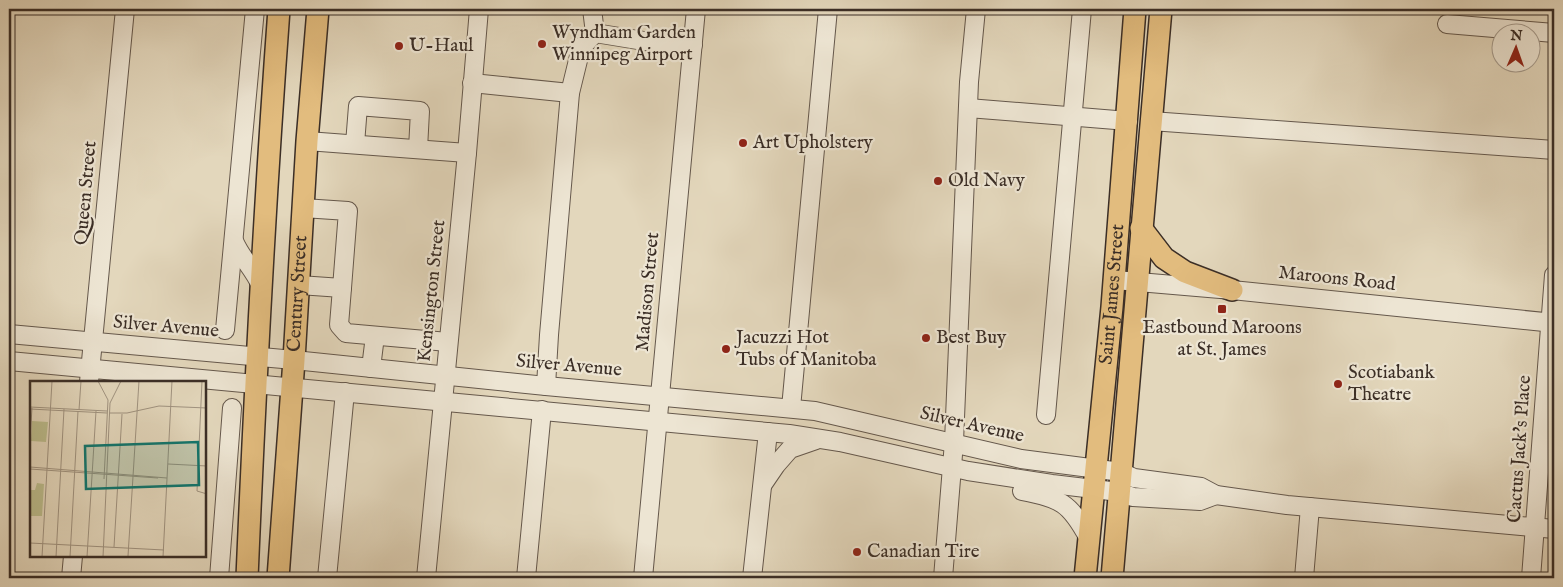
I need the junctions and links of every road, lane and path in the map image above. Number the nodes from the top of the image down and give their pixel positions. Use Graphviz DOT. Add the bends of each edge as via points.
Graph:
graph roads {
  1 [pos="124,9"];
  2 [pos="255,9"];
  3 [pos="279,9"];
  4 [pos="318,9"];
  5 [pos="479,9"];
  6 [pos="592,9"];
  7 [pos="696,9"];
  8 [pos="828,9"];
  9 [pos="976,9"];
  10 [pos="1082,9"];
  11 [pos="1135,9"];
  12 [pos="1161,9"];
  13 [pos="1447,24"];
  14 [pos="595,33"];
  15 [pos="1554,33"];
  16 [pos="693,45"];
  17 [pos="472,83"];
  18 [pos="570,93"];
  19 [pos="968,108"];
  20 [pos="1073,116"];
  21 [pos="1128,120"];
  22 [pos="1150,121"];
  23 [pos="307,141"];
  24 [pos="355,144"];
  25 [pos="418,149"];
  26 [pos="1554,150"];
  27 [pos="467,153"];
  28 [pos="303,208"];
  29 [pos="1141,228"];
  30 [pos="234,241"];
  31 [pos="1554,275"];
  32 [pos="1114,280"];
  33 [pos="1137,282"];
  34 [pos="299,285"];
  35 [pos="261,286"];
  36 [pos="342,288"];
  37 [pos="1232,290"];
  38 [pos="1552,322"];
  39 [pos="226,330"];
  40 [pos="9,334"];
  41 [pos="375,336"];
  42 [pos="93,341"];
  43 [pos="448,342"];
  44 [pos="257,356"];
  45 [pos="294,360"];
  46 [pos="9,361"];
  47 [pos="371,368"];
  48 [pos="90,375"];
  49 [pos="445,376"];
  50 [pos="201,381"];
  51 [pos="206,381"];
  52 [pos="256,384"];
  53 [pos="546,386"];
  54 [pos="292,387"];
  55 [pos="345,392"];
  56 [pos="660,396"];
  57 [pos="443,402"];
  58 [pos="232,408"];
  59 [pos="791,408"];
  60 [pos="542,410"];
  61 [pos="1046,415"];
  62 [pos="658,422"];
  63 [pos="768,432"];
  64 [pos="821,438"];
  65 [pos="954,442"];
  66 [pos="252,454"];
  67 [pos="960,469"];
  68 [pos="1094,479"];
  69 [pos="1120,482"];
  70 [pos="761,487"];
  71 [pos="226,491"];
  72 [pos="1310,507"];
  73 [pos="1535,527"];
  74 [pos="1554,528"];
  75 [pos="1088,537"];
  76 [pos="73,557"];
  77 [pos="70,578"];
  78 [pos="218,578"];
  79 [pos="247,578"];
  80 [pos="278,578"];
  81 [pos="327,578"];
  82 [pos="426,578"];
  83 [pos="526,578"];
  84 [pos="643,578"];
  85 [pos="752,578"];
  86 [pos="943,578"];
  87 [pos="1085,578"];
  88 [pos="1112,578"];
  89 [pos="1304,578"];
  90 [pos="1531,578"];
  1 -- 42 [label="street, Queen Street"];
  2 -- 30 [label="street"];
  3 -- 35 [label="main road, Century Street"];
  4 -- 23 [label="main road, Century Street"];
  5 -- 17 [label="street, Kensington Street"];
  6 -- 14 [label="street"];
  7 -- 16 [label="street, Madison Street"];
  8 -- 59 [label="street"];
  9 -- 19 [label="street"];
  10 -- 20 [label="street"];
  11 -- 21 [label="main road, Saint James Street"];
  12 -- 22 [label="main road, Saint James Street"];
  13 -- 15 [label="street"];
  14 -- 16 [label="street"];
  14 -- 18 [label="street" via="581,48"];
  16 -- 56 [label="street, Madison Street"];
  17 -- 18 [label="street"];
  17 -- 27 [label="street, Kensington Street"];
  18 -- 53 [label="street"];
  19 -- 20 [label="street"];
  19 -- 65 [label="street"];
  20 -- 21 [label="street"];
  20 -- 61 [label="street"];
  21 -- 32 [label="main road, Saint James Street"];
  22 -- 26 [label="street"];
  22 -- 29 [label="main road, Saint James Street"];
  23 -- 24 [label="street"];
  23 -- 28 [label="main road, Century Street"];
  24 -- 25 [label="street"];
  24 -- 25 [label="street" via="358,106 420,111"];
  25 -- 27 [label="street"];
  27 -- 43 [label="street, Kensington Street"];
  28 -- 34 [label="main road, Century Street"];
  28 -- 36 [label="street" via="348,211"];
  29 -- 33 [label="main road, Saint James Street"];
  29 -- 37 [label="main road" via="1164,258 1185,272"];
  30 -- 35 [label="street"];
  30 -- 39 [label="street"];
  31 -- 38 [label="street, Cactus Jack's Place"];
  32 -- 33 [label="street, Maroons Road"];
  32 -- 68 [label="main road, Saint James Street"];
  33 -- 37 [label="street, Maroons Road"];
  33 -- 69 [label="main road, Saint James Street"];
  34 -- 36 [label="street"];
  34 -- 45 [label="main road, Century Street"];
  35 -- 44 [label="main road, Century Street"];
  36 -- 41 [label="street" via="339,325 346,332"];
  37 -- 38 [label="street, Maroons Road"];
  38 -- 73 [label="street, Cactus Jack's Place"];
  40 -- 42 [label="street, Silver Avenue"];
  41 -- 43 [label="street"];
  41 -- 47 [label="street"];
  42 -- 44 [label="street, Silver Avenue"];
  42 -- 48 [label="street, Queen Street"];
  43 -- 49 [label="street, Kensington Street"];
  44 -- 45 [label="street, Silver Avenue"];
  44 -- 52 [label="main road, Century Street"];
  45 -- 47 [label="street, Silver Avenue"];
  45 -- 54 [label="main road, Century Street"];
  46 -- 48 [label="street, Silver Avenue"];
  47 -- 49 [label="street, Silver Avenue"];
  48 -- 50 [label="street, Silver Avenue"];
  49 -- 53 [label="street, Silver Avenue"];
  49 -- 57 [label="street, Kensington Street"];
  51 -- 52 [label="street, Silver Avenue"];
  52 -- 54 [label="street, Silver Avenue"];
  52 -- 66 [label="main road, Century Street"];
  53 -- 56 [label="street, Silver Avenue"];
  54 -- 55 [label="street, Silver Avenue"];
  54 -- 80 [label="main road, Century Street"];
  55 -- 57 [label="street, Silver Avenue"];
  55 -- 81 [label="street"];
  56 -- 59 [label="street, Silver Avenue"];
  56 -- 62 [label="street, Madison Street"];
  57 -- 60 [label="street, Silver Avenue"];
  57 -- 82 [label="street, Kensington Street"];
  58 -- 71 [label="street"];
  59 -- 65 [label="street, Silver Avenue"];
  60 -- 62 [label="street, Silver Avenue"];
  60 -- 83 [label="street"];
  62 -- 63 [label="street, Silver Avenue"];
  62 -- 84 [label="street, Madison Street"];
  63 -- 64 [label="street, Silver Avenue"];
  63 -- 70 [label="street"];
  64 -- 67 [label="street, Silver Avenue"];
  64 -- 70 [label="street" via="790,449"];
  65 -- 67 [label="street"];
  65 -- 68 [label="street, Silver Avenue"];
  66 -- 71 [label="street"];
  66 -- 79 [label="main road, Century Street"];
  67 -- 68 [label="street, Silver Avenue" via="1052,484"];
  67 -- 75 [label="street" via="1003,488 1046,496 1061,503 1073,512"];
  67 -- 86 [label="street"];
  68 -- 69 [label="street, Silver Avenue"];
  68 -- 75 [label="main road, Saint James Street"];
  69 -- 72 [label="street, Silver Avenue" via="1132,497 1200,501 1216,495"];
  69 -- 88 [label="main road, Saint James Street"];
  70 -- 85 [label="street"];
  71 -- 78 [label="street"];
  72 -- 73 [label="street"];
  72 -- 89 [label="street"];
  73 -- 74 [label="street"];
  73 -- 90 [label="street, Cactus Jack's Place"];
  75 -- 87 [label="main road, Saint James Street"];
  76 -- 77 [label="street"];
}
